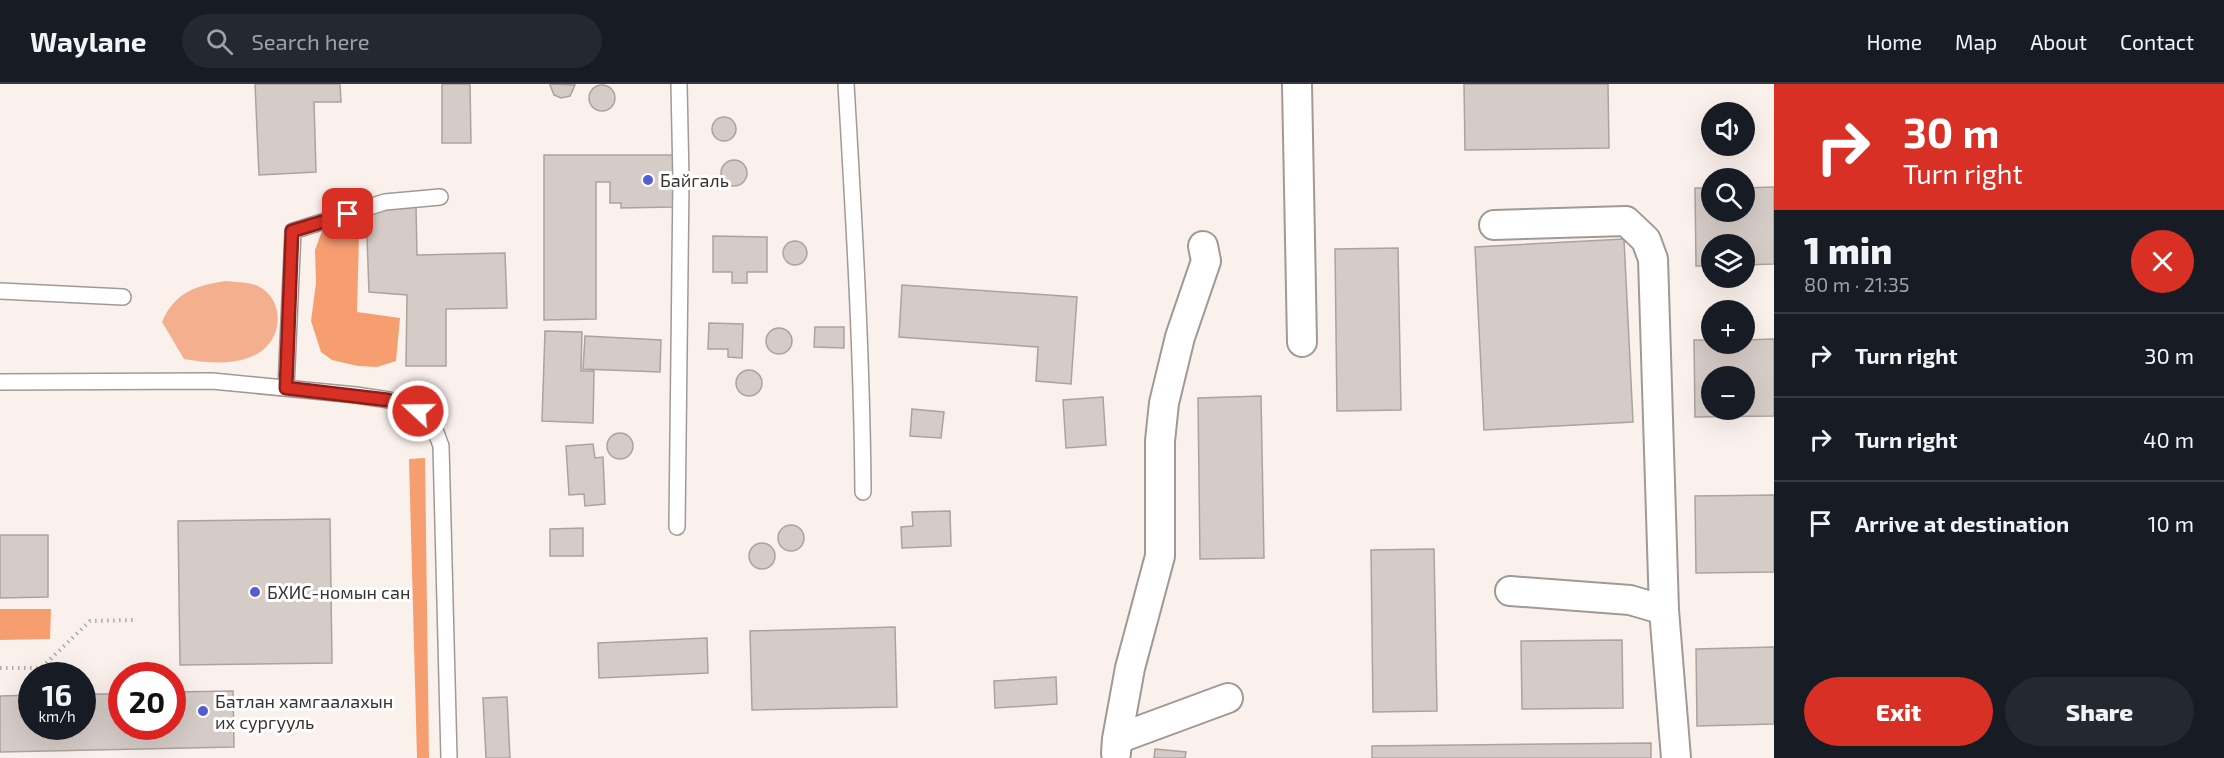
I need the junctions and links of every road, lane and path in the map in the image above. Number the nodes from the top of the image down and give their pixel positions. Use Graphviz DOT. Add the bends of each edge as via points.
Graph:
graph roads {
  1 [pos="679,84"];
  2 [pos="846,84"];
  3 [pos="1297,84"];
  4 [pos="440,197"];
  5 [pos="1494,225"];
  6 [pos="1203,246"];
  7 [pos="0,291"];
  8 [pos="123,297"];
  9 [pos="1302,342"];
  10 [pos="0,381"];
  11 [pos="286,388"];
  12 [pos="863,492"];
  13 [pos="677,527"];
  14 [pos="1510,591"];
  15 [pos="1664,610"];
  16 [pos="135,620"];
  17 [pos="0,668"];
  18 [pos="1228,698"];
  19 [pos="1116,748"];
  20 [pos="449,758"];
  21 [pos="1676,758"];
  1 -- 13 [label="lane"];
  2 -- 12 [label="lane" via="863,416"];
  3 -- 9 [label="street"];
  4 -- 11 [label="lane" via="385,202 292,231"];
  5 -- 15 [label="street" via="1626,220 1647,240 1653,259"];
  6 -- 19 [label="street" via="1206,261 1180,337 1164,403 1160,441 1160,556 1130,668"];
  7 -- 8 [label="lane"];
  10 -- 11 [label="lane" via="212,381"];
  11 -- 20 [label="lane" via="405,405 427,418 438,436"];
  14 -- 15 [label="street" via="1630,600"];
  15 -- 21 [label="street"];
  16 -- 17 [label="path" via="90,621 40,668"];
  18 -- 19 [label="street"];
}
